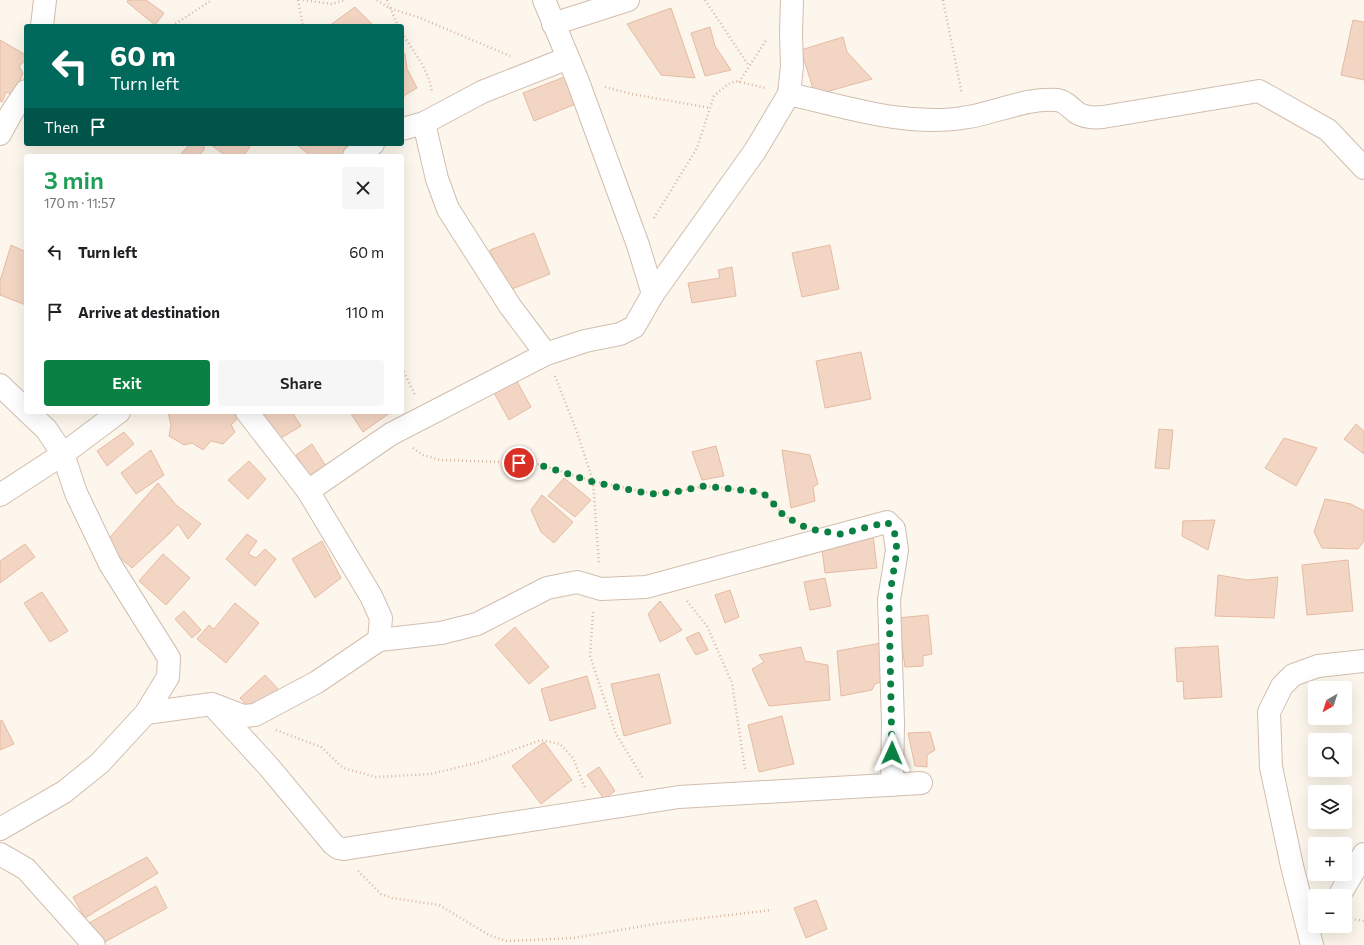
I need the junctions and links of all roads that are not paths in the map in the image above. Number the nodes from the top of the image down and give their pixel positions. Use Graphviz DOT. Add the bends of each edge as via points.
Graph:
graph roads {
  1 [pos="45,0"];
  2 [pos="544,0"];
  3 [pos="628,0"];
  4 [pos="792,0"];
  5 [pos="42,24"];
  6 [pos="553,24"];
  7 [pos="568,58"];
  8 [pos="24,94"];
  9 [pos="789,94"];
  10 [pos="424,123"];
  11 [pos="404,128"];
  12 [pos="0,134"];
  13 [pos="370,146"];
  14 [pos="357,154"];
  15 [pos="1364,168"];
  16 [pos="653,294"];
  17 [pos="546,354"];
  18 [pos="0,385"];
  19 [pos="24,408"];
  20 [pos="30,414"];
  21 [pos="116,414"];
  22 [pos="248,414"];
  23 [pos="63,454"];
  24 [pos="308,491"];
  25 [pos="0,495"];
  26 [pos="379,640"];
  27 [pos="1364,661"];
  28 [pos="212,704"];
  29 [pos="146,713"];
  30 [pos="921,783"];
  31 [pos="892,785"];
  32 [pos="0,829"];
  33 [pos="0,854"];
  34 [pos="1364,854"];
  35 [pos="1343,889"];
  36 [pos="1315,938"];
  37 [pos="94,945"];
  1 -- 5 [label="street"];
  2 -- 6 [label="street"];
  3 -- 6 [label="street"];
  4 -- 9 [label="street" via="792,66"];
  6 -- 7 [label="street"];
  7 -- 10 [label="street" via="482,92"];
  7 -- 16 [label="street" via="638,244"];
  8 -- 12 [label="street"];
  9 -- 15 [label="street" via="919,121 968,118 1016,105 1058,100 1090,118 1192,104 1259,91 1328,130"];
  9 -- 16 [label="street" via="755,151"];
  10 -- 11 [label="street"];
  10 -- 17 [label="street" via="437,179 448,209 510,306"];
  13 -- 14 [label="street"];
  16 -- 17 [label="street" via="634,327 620,334 585,341"];
  17 -- 24 [label="street" via="390,434"];
  18 -- 19 [label="street"];
  20 -- 23 [label="street" via="46,429"];
  21 -- 23 [label="street"];
  22 -- 24 [label="street"];
  23 -- 25 [label="street"];
  23 -- 29 [label="street" via="76,493 110,564 169,658 168,677"];
  24 -- 26 [label="street" via="381,618"];
  26 -- 28 [label="street" via="317,682 255,715 243,716"];
  26 -- 31 [label="street" via="441,633 477,624 548,588 576,582 598,588 646,587 887,522 894,529 897,550 889,600 893,722"];
  27 -- 36 [label="street" via="1318,666 1293,675 1282,686 1269,712 1272,767 1292,866"];
  28 -- 29 [label="street"];
  28 -- 31 [label="street" via="269,766 338,848 344,849 678,798"];
  29 -- 32 [label="street" via="100,763 64,792"];
  30 -- 31 [label="street"];
  33 -- 37 [label="street" via="26,869"];
  34 -- 35 [label="street"];
}
